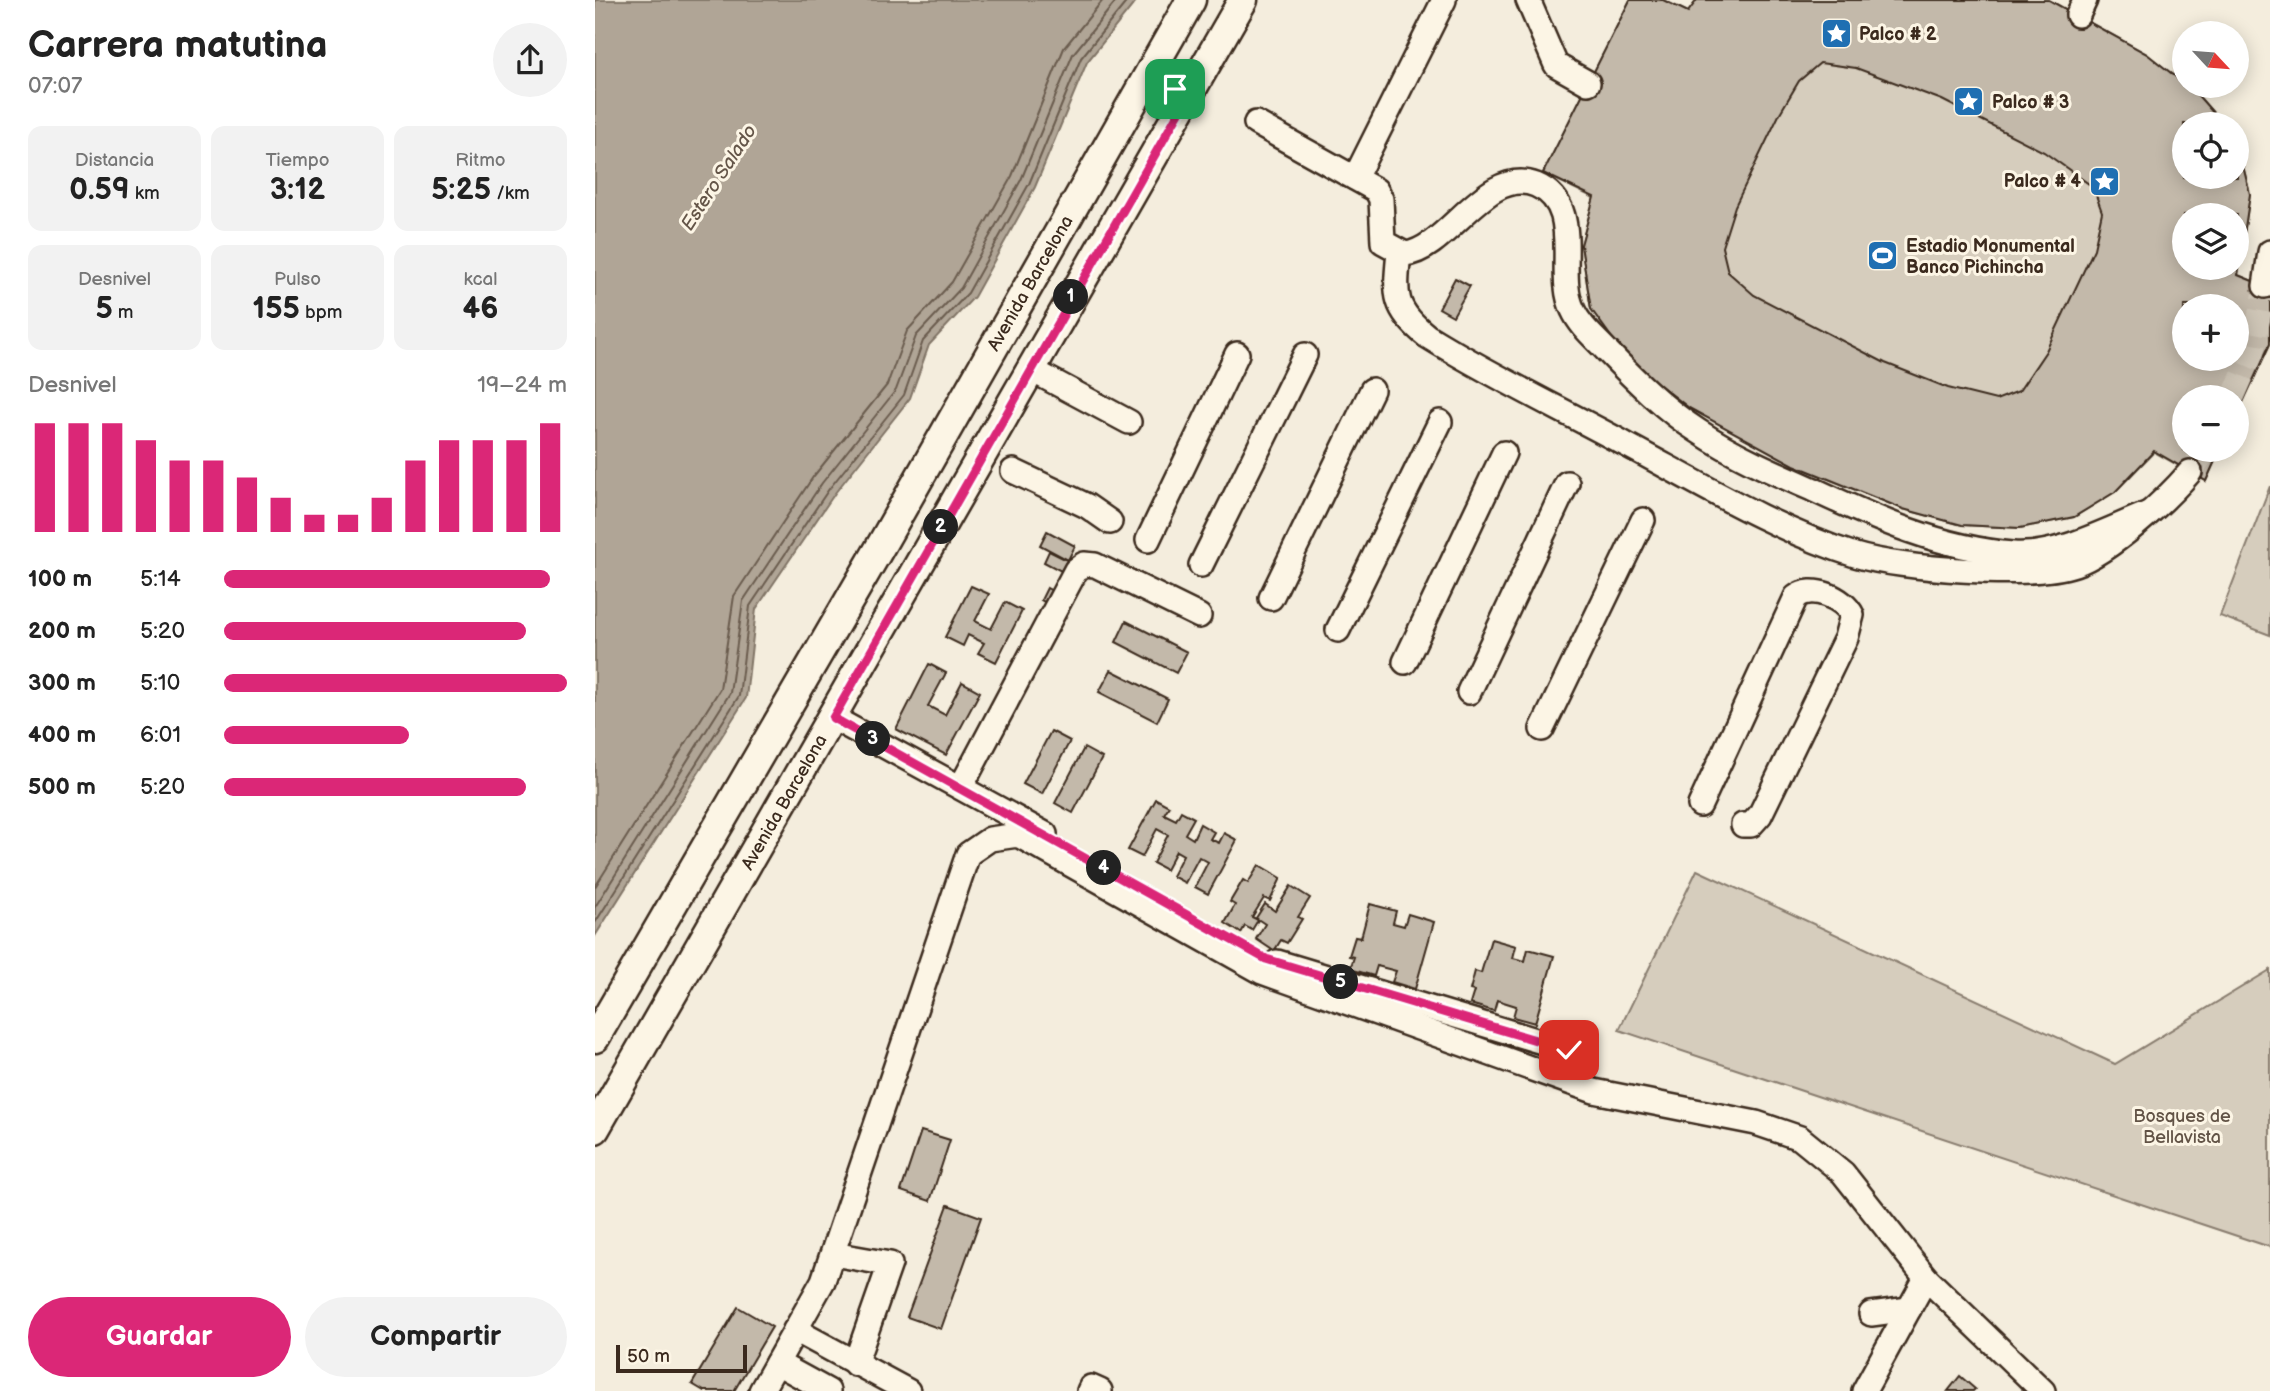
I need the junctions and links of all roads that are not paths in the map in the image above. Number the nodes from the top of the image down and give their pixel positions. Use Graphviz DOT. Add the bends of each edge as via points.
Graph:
graph roads {
  1 [pos="1191,0"];
  2 [pos="1243,0"];
  3 [pos="1444,0"];
  4 [pos="1528,0"];
  5 [pos="1157,60"];
  6 [pos="1588,83"];
  7 [pos="1194,86"];
  8 [pos="1136,97"];
  9 [pos="1174,117"];
  10 [pos="1257,124"];
  11 [pos="1355,178"];
  12 [pos="1399,252"];
  13 [pos="2270,252"];
  14 [pos="2265,286"];
  15 [pos="1237,354"];
  16 [pos="1305,355"];
  17 [pos="1030,369"];
  18 [pos="1372,390"];
  19 [pos="1129,422"];
  20 [pos="1440,422"];
  21 [pos="1504,453"];
  22 [pos="1013,471"];
  23 [pos="2190,472"];
  24 [pos="1567,483"];
  25 [pos="905,503"];
  26 [pos="2149,513"];
  27 [pos="1643,520"];
  28 [pos="1109,522"];
  29 [pos="941,528"];
  30 [pos="1148,540"];
  31 [pos="880,549"];
  32 [pos="1201,565"];
  33 [pos="915,575"];
  34 [pos="1271,598"];
  35 [pos="1199,615"];
  36 [pos="1338,630"];
  37 [pos="1405,662"];
  38 [pos="1469,692"];
  39 [pos="833,718"];
  40 [pos="1542,729"];
  41 [pos="961,787"];
  42 [pos="1700,805"];
  43 [pos="1743,825"];
  44 [pos="595,1038"];
  45 [pos="1569,1050"];
  46 [pos="595,1129"];
  47 [pos="833,1254"];
  48 [pos="1926,1278"];
  49 [pos="1909,1309"];
  50 [pos="1871,1314"];
  51 [pos="796,1330"];
  52 [pos="777,1363"];
  53 [pos="855,1364"];
  54 [pos="761,1391"];
  55 [pos="828,1391"];
  56 [pos="908,1391"];
  57 [pos="1089,1391"];
  58 [pos="1100,1391"];
  59 [pos="1864,1391"];
  60 [pos="2043,1391"];
  1 -- 5 [label="main road, Avenida Barcelona"];
  2 -- 7 [label="main road, Avenida Barcelona"];
  3 -- 11 [label="street"];
  4 -- 6 [label="street" via="1556,65"];
  5 -- 7 [label="main road" via="1166,85 1175,89"];
  5 -- 8 [label="main road, Avenida Barcelona"];
  7 -- 9 [label="main road, Avenida Barcelona"];
  8 -- 9 [label="main road" via="1161,93 1169,99"];
  8 -- 25 [label="main road, Avenida Barcelona"];
  9 -- 17 [label="main road, Avenida Barcelona"];
  10 -- 11 [label="street"];
  11 -- 12 [label="street" via="1379,194 1381,237 1386,246"];
  12 -- 26 [label="street" via="1396,285 1400,309 1427,336 1683,475 1817,541 1856,555 1953,568 2056,569 2078,563 2105,547"];
  12 -- 26 [label="street" via="1411,253 1424,246 1497,190 1516,184 1538,186 1550,193 1562,212 1569,300 1581,323 1685,422 1753,463 1895,527 1935,540 2014,554 2036,553 2084,539"];
  13 -- 14 [label="street"];
  15 -- 30 [label="street"];
  16 -- 32 [label="street"];
  17 -- 19 [label="street"];
  17 -- 29 [label="main road, Avenida Barcelona"];
  18 -- 34 [label="street"];
  20 -- 36 [label="street"];
  21 -- 37 [label="street"];
  22 -- 28 [label="street" via="1087,506"];
  23 -- 26 [label="street"];
  24 -- 38 [label="street"];
  25 -- 29 [label="main road" via="911,527 931,533"];
  25 -- 31 [label="main road, Avenida Barcelona"];
  27 -- 40 [label="street"];
  29 -- 33 [label="main road, Avenida Barcelona"];
  31 -- 33 [label="main road" via="890,546 907,552"];
  31 -- 44 [label="main road, Avenida Barcelona"];
  33 -- 39 [label="main road, Avenida Barcelona"];
  35 -- 41 [label="street" via="1095,565 1076,570"];
  39 -- 41 [label="street"];
  39 -- 46 [label="main road, Avenida Barcelona"];
  41 -- 45 [label="street" via="1266,959"];
  42 -- 43 [label="street" via="1796,597 1812,591 1842,602 1852,615 1846,638 1760,815 1751,825"];
  47 -- 48 [label="street" via="968,854 990,839 1018,835 1262,972 1594,1091 1756,1122 1800,1138 1843,1173"];
  47 -- 51 [label="street"];
  47 -- 53 [label="street" via="890,1264"];
  48 -- 49 [label="street"];
  48 -- 60 [label="street"];
  49 -- 50 [label="street"];
  49 -- 59 [label="street"];
  51 -- 52 [label="street"];
  51 -- 53 [label="street"];
  52 -- 54 [label="street"];
  52 -- 55 [label="street"];
  53 -- 56 [label="street"];
  57 -- 58 [label="street" via="1091,1387"];
}
